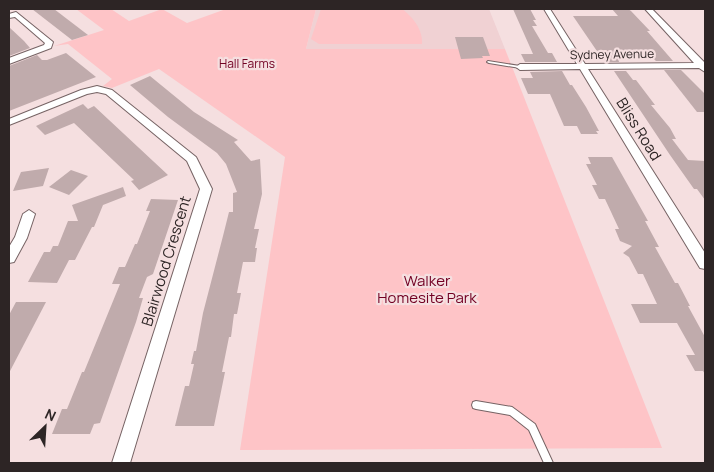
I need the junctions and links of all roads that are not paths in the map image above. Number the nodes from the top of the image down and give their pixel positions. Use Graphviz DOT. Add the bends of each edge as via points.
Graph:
graph roads {
  1 [pos="547,9"];
  2 [pos="648,9"];
  3 [pos="9,16"];
  4 [pos="9,61"];
  5 [pos="489,62"];
  6 [pos="582,66"];
  7 [pos="704,66"];
  8 [pos="520,67"];
  9 [pos="9,122"];
  10 [pos="29,214"];
  11 [pos="9,258"];
  12 [pos="705,264"];
  13 [pos="476,405"];
  14 [pos="121,463"];
  15 [pos="549,463"];
  1 -- 6 [label="street, Bliss Road"];
  2 -- 7 [label="street"];
  3 -- 4 [label="street" via="16,14 49,42 39,51"];
  5 -- 8 [label="lane"];
  6 -- 7 [label="street, Sydney Avenue"];
  6 -- 8 [label="street, Sydney Avenue"];
  6 -- 12 [label="street, Bliss Road"];
  9 -- 14 [label="street, Blairwood Crescent" via="84,92 97,89 109,92 192,159 206,189"];
  10 -- 11 [label="street" via="21,238"];
  13 -- 15 [label="lane" via="512,411 532,427"];
}
